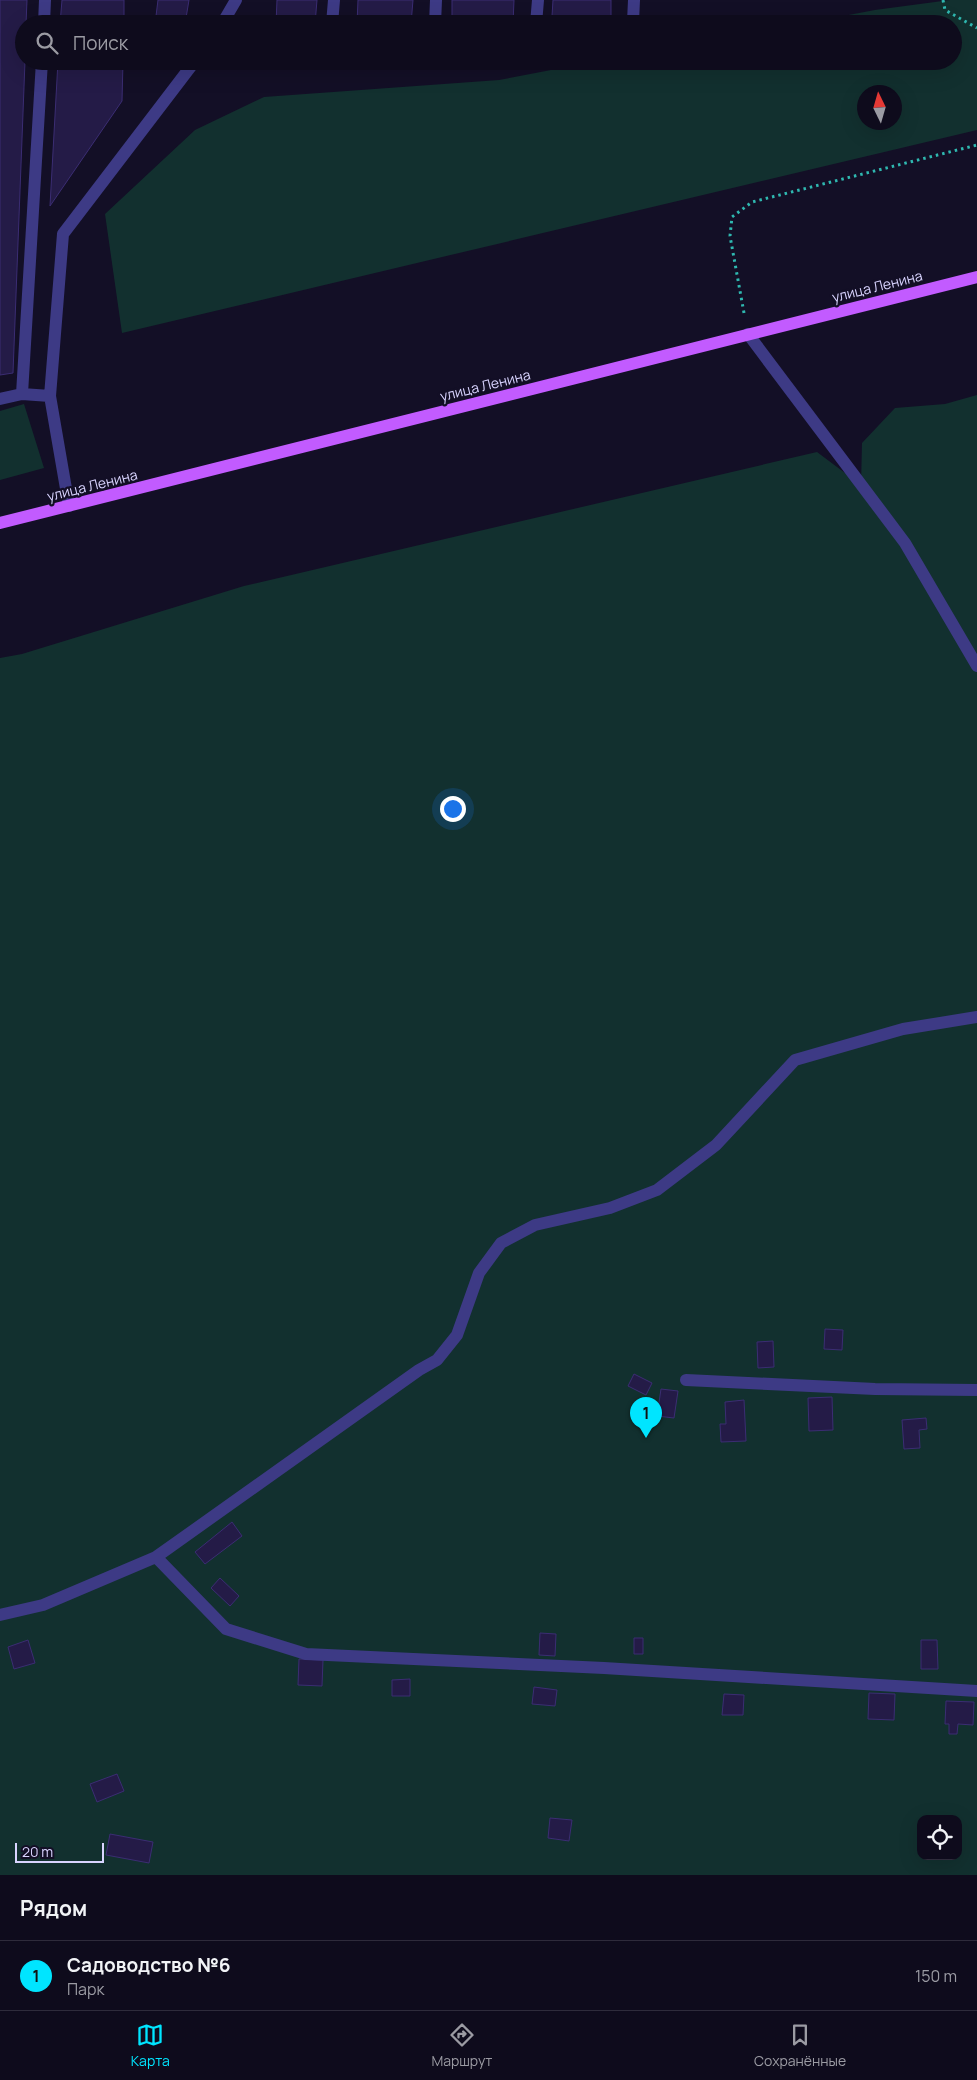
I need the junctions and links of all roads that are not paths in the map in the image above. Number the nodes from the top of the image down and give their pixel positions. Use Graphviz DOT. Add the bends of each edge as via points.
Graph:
graph roads {
  1 [pos="46,0"];
  2 [pos="236,0"];
  3 [pos="334,0"];
  4 [pos="436,0"];
  5 [pos="538,0"];
  6 [pos="634,0"];
  7 [pos="45,15"];
  8 [pos="227,15"];
  9 [pos="333,15"];
  10 [pos="435,15"];
  11 [pos="537,15"];
  12 [pos="633,15"];
  13 [pos="41,70"];
  14 [pos="188,70"];
  15 [pos="977,277"];
  16 [pos="748,334"];
  17 [pos="22,394"];
  18 [pos="50,396"];
  19 [pos="0,399"];
  20 [pos="68,506"];
  21 [pos="0,523"];
  22 [pos="977,666"];
  23 [pos="977,1017"];
  24 [pos="686,1380"];
  25 [pos="977,1390"];
  26 [pos="156,1557"];
  27 [pos="0,1615"];
  28 [pos="977,1691"];
  1 -- 7 [label="lane"];
  2 -- 8 [label="lane"];
  3 -- 9 [label="lane"];
  4 -- 10 [label="lane"];
  5 -- 11 [label="lane"];
  6 -- 12 [label="lane"];
  13 -- 17 [label="lane"];
  14 -- 18 [label="lane" via="63,234"];
  15 -- 16 [label="main road, улица Ленина"];
  16 -- 20 [label="main road, улица Ленина"];
  16 -- 22 [label="lane" via="904,543"];
  17 -- 18 [label="lane"];
  17 -- 19 [label="lane"];
  18 -- 20 [label="lane"];
  20 -- 21 [label="main road, улица Ленина"];
  23 -- 26 [label="lane" via="903,1029 795,1060 716,1146 657,1190 610,1208 535,1225 501,1243 479,1273 457,1335 437,1360"];
  24 -- 25 [label="lane" via="875,1389"];
  26 -- 27 [label="lane" via="44,1605"];
  26 -- 28 [label="lane" via="226,1629 306,1654"];
}
